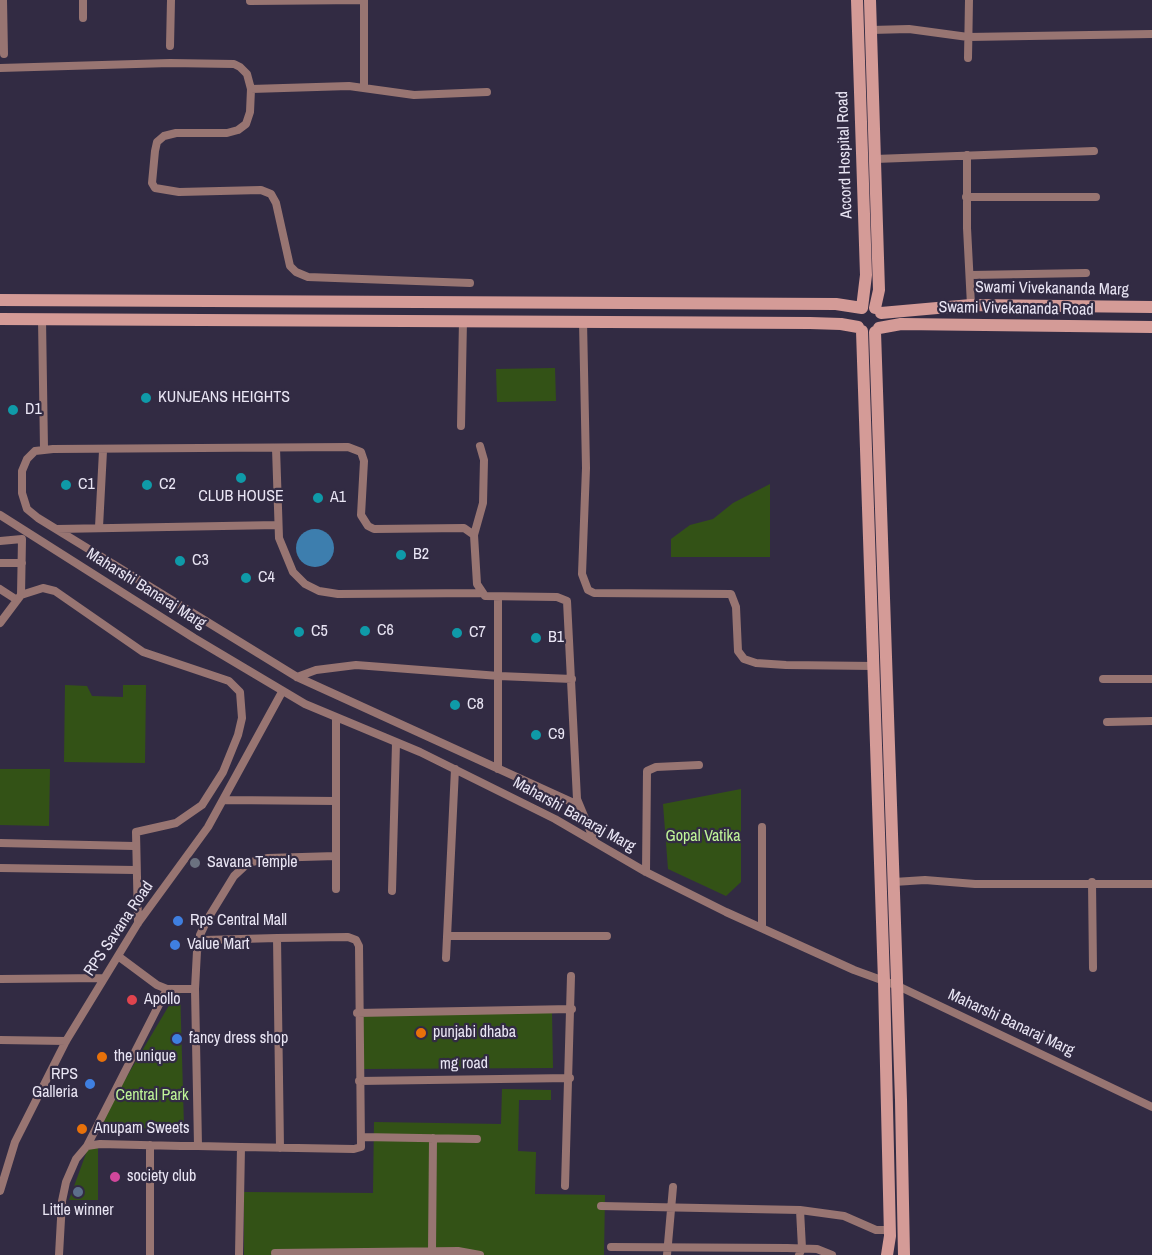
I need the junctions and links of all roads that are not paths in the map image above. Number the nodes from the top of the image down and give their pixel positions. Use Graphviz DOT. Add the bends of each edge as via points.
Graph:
graph roads {
  1 [pos="3,0"];
  2 [pos="83,0"];
  3 [pos="171,0"];
  4 [pos="364,0"];
  5 [pos="856,0"];
  6 [pos="870,0"];
  7 [pos="969,0"];
  8 [pos="250,1"];
  9 [pos="83,18"];
  10 [pos="871,30"];
  11 [pos="1152,34"];
  12 [pos="968,37"];
  13 [pos="170,46"];
  14 [pos="4,54"];
  15 [pos="968,58"];
  16 [pos="0,68"];
  17 [pos="363,87"];
  18 [pos="251,89"];
  19 [pos="487,92"];
  20 [pos="1094,151"];
  21 [pos="967,155"];
  22 [pos="875,159"];
  23 [pos="966,197"];
  24 [pos="1096,197"];
  25 [pos="1086,273"];
  26 [pos="971,275"];
  27 [pos="470,283"];
  28 [pos="0,300"];
  29 [pos="971,305"];
  30 [pos="1152,307"];
  31 [pos="862,308"];
  32 [pos="878,310"];
  33 [pos="0,319"];
  34 [pos="42,319"];
  35 [pos="463,320"];
  36 [pos="583,321"];
  37 [pos="1152,327"];
  38 [pos="869,330"];
  39 [pos="461,426"];
  40 [pos="480,446"];
  41 [pos="276,448"];
  42 [pos="44,449"];
  43 [pos="103,451"];
  44 [pos="0,515"];
  45 [pos="278,525"];
  46 [pos="99,527"];
  47 [pos="57,529"];
  48 [pos="474,535"];
  49 [pos="0,541"];
  50 [pos="0,563"];
  51 [pos="22,563"];
  52 [pos="0,589"];
  53 [pos="482,593"];
  54 [pos="19,597"];
  55 [pos="498,598"];
  56 [pos="3,614"];
  57 [pos="0,623"];
  58 [pos="874,666"];
  59 [pos="499,676"];
  60 [pos="297,677"];
  61 [pos="572,679"];
  62 [pos="1103,679"];
  63 [pos="1152,679"];
  64 [pos="282,692"];
  65 [pos="336,718"];
  66 [pos="1152,721"];
  67 [pos="1107,722"];
  68 [pos="396,742"];
  69 [pos="699,765"];
  70 [pos="455,769"];
  71 [pos="498,769"];
  72 [pos="224,800"];
  73 [pos="336,801"];
  74 [pos="578,805"];
  75 [pos="762,827"];
  76 [pos="594,840"];
  77 [pos="0,843"];
  78 [pos="134,846"];
  79 [pos="336,856"];
  80 [pos="0,868"];
  81 [pos="135,870"];
  82 [pos="646,872"];
  83 [pos="894,882"];
  84 [pos="1092,882"];
  85 [pos="1152,884"];
  86 [pos="336,889"];
  87 [pos="392,891"];
  88 [pos="138,923"];
  89 [pos="762,928"];
  90 [pos="447,936"];
  91 [pos="607,936"];
  92 [pos="277,938"];
  93 [pos="201,943"];
  94 [pos="118,956"];
  95 [pos="446,958"];
  96 [pos="1093,968"];
  97 [pos="571,976"];
  98 [pos="104,978"];
  99 [pos="0,979"];
  100 [pos="884,981"];
  101 [pos="897,986"];
  102 [pos="167,989"];
  103 [pos="195,989"];
  104 [pos="572,1009"];
  105 [pos="357,1013"];
  106 [pos="0,1040"];
  107 [pos="66,1041"];
  108 [pos="570,1078"];
  109 [pos="359,1081"];
  110 [pos="1152,1107"];
  111 [pos="362,1137"];
  112 [pos="433,1138"];
  113 [pos="477,1138"];
  114 [pos="150,1145"];
  115 [pos="87,1146"];
  116 [pos="198,1146"];
  117 [pos="241,1147"];
  118 [pos="279,1148"];
  119 [pos="565,1186"];
  120 [pos="673,1187"];
  121 [pos="0,1191"];
  122 [pos="602,1206"];
  123 [pos="673,1207"];
  124 [pos="800,1210"];
  125 [pos="890,1230"];
  126 [pos="612,1247"];
  127 [pos="432,1251"];
  128 [pos="668,1251"];
  129 [pos="800,1252"];
  130 [pos="275,1253"];
  131 [pos="59,1255"];
  132 [pos="150,1255"];
  133 [pos="239,1255"];
  134 [pos="480,1255"];
  135 [pos="832,1255"];
  136 [pos="887,1255"];
  137 [pos="904,1255"];
  1 -- 14 [label="street"];
  2 -- 9 [label="street"];
  3 -- 13 [label="street"];
  4 -- 8 [label="street"];
  4 -- 17 [label="street"];
  5 -- 31 [label="street, Accord Hospital Road" via="866,275"];
  6 -- 10 [label="street"];
  7 -- 12 [label="street"];
  10 -- 12 [label="street" via="915,30"];
  10 -- 22 [label="street"];
  11 -- 12 [label="street"];
  12 -- 15 [label="street"];
  16 -- 18 [label="street" via="234,64 246,74"];
  17 -- 18 [label="street"];
  17 -- 19 [label="street" via="414,95"];
  18 -- 27 [label="street" via="250,112 246,124 238,130 176,133 157,142 152,170 155,188 179,192 261,190 271,194 290,266 308,277"];
  20 -- 21 [label="street"];
  21 -- 22 [label="street"];
  21 -- 23 [label="street"];
  22 -- 32 [label="street"];
  23 -- 24 [label="street"];
  23 -- 26 [label="street"];
  25 -- 26 [label="street"];
  26 -- 29 [label="street"];
  28 -- 31 [label="street, Swami Vivekananda Marg" via="836,304"];
  29 -- 30 [label="street, Swami Vivekananda Marg"];
  29 -- 32 [label="street, Swami Vivekananda Marg"];
  31 -- 32 [label="street, Swami Vivekananda Marg"];
  31 -- 38 [label="street, Accord Hospital Road" via="856,317"];
  32 -- 38 [label="street" via="882,321"];
  33 -- 34 [label="street, Swami Vivekananda Road"];
  34 -- 35 [label="street, Swami Vivekananda Road"];
  34 -- 42 [label="street"];
  35 -- 36 [label="street, Swami Vivekananda Road"];
  35 -- 39 [label="street"];
  36 -- 38 [label="street, Swami Vivekananda Road" via="841,324"];
  36 -- 58 [label="street" via="586,468 582,574 588,590 730,594 736,607 738,651 744,659 776,664"];
  37 -- 38 [label="street, Swami Vivekananda Road" via="901,324"];
  38 -- 58 [label="street"];
  38 -- 83 [label="street"];
  40 -- 48 [label="street" via="484,460 483,503"];
  41 -- 43 [label="street"];
  41 -- 45 [label="street"];
  41 -- 48 [label="street" via="348,447 361,452 361,515 374,529 457,527"];
  42 -- 43 [label="street"];
  42 -- 47 [label="street" via="27,459 22,471 22,493 31,513"];
  43 -- 46 [label="street"];
  44 -- 64 [label="street, Maharshi Banaraj Marg"];
  45 -- 46 [label="street"];
  45 -- 53 [label="street" via="293,572 319,591"];
  46 -- 47 [label="street"];
  47 -- 60 [label="street"];
  48 -- 53 [label="street" via="477,584"];
  49 -- 51 [label="street" via="22,539"];
  50 -- 51 [label="street"];
  51 -- 54 [label="street"];
  52 -- 54 [label="street"];
  53 -- 55 [label="street"];
  54 -- 56 [label="street"];
  54 -- 78 [label="street" via="43,588 55,591 143,652 229,681 240,692 242,718 238,735 223,772 202,805 176,823 139,830"];
  55 -- 59 [label="street"];
  55 -- 61 [label="street" via="557,597 567,601"];
  56 -- 57 [label="street"];
  58 -- 100 [label="street"];
  59 -- 60 [label="street" via="356,665 316,670"];
  59 -- 61 [label="street"];
  59 -- 71 [label="street"];
  60 -- 71 [label="street"];
  61 -- 74 [label="street"];
  62 -- 63 [label="street"];
  64 -- 65 [label="street, Maharshi Banaraj Marg"];
  64 -- 72 [label="street, RPS Savana Road"];
  65 -- 68 [label="street, Maharshi Banaraj Marg"];
  65 -- 73 [label="street"];
  66 -- 67 [label="street"];
  68 -- 70 [label="street, Maharshi Banaraj Marg"];
  68 -- 87 [label="street"];
  69 -- 82 [label="street" via="646,771"];
  70 -- 76 [label="street, Maharshi Banaraj Marg"];
  70 -- 90 [label="street"];
  71 -- 74 [label="street"];
  72 -- 73 [label="street"];
  72 -- 88 [label="street, RPS Savana Road"];
  73 -- 79 [label="street"];
  74 -- 76 [label="street"];
  75 -- 89 [label="street"];
  76 -- 82 [label="street, Maharshi Banaraj Marg"];
  77 -- 78 [label="street"];
  78 -- 81 [label="street"];
  79 -- 86 [label="street"];
  79 -- 93 [label="street" via="268,858 248,863 234,876 207,920"];
  80 -- 81 [label="street"];
  81 -- 88 [label="street"];
  82 -- 89 [label="street, Maharshi Banaraj Marg"];
  83 -- 84 [label="street"];
  83 -- 101 [label="street"];
  84 -- 85 [label="street"];
  84 -- 96 [label="street"];
  88 -- 94 [label="street, RPS Savana Road"];
  89 -- 100 [label="street, Maharshi Banaraj Marg"];
  90 -- 91 [label="street"];
  90 -- 95 [label="street"];
  92 -- 93 [label="street"];
  92 -- 105 [label="street" via="356,940"];
  92 -- 118 [label="street"];
  93 -- 103 [label="street"];
  94 -- 98 [label="street, RPS Savana Road"];
  94 -- 102 [label="street"];
  97 -- 104 [label="street"];
  98 -- 99 [label="street"];
  98 -- 107 [label="street, RPS Savana Road"];
  100 -- 101 [label="street, Maharshi Banaraj Marg"];
  100 -- 125 [label="street"];
  101 -- 110 [label="street, Maharshi Banaraj Marg"];
  101 -- 137 [label="street"];
  102 -- 103 [label="street"];
  102 -- 115 [label="street"];
  103 -- 116 [label="street"];
  104 -- 105 [label="street"];
  104 -- 108 [label="street"];
  105 -- 109 [label="street"];
  106 -- 107 [label="street"];
  107 -- 121 [label="street, RPS Savana Road" via="15,1142"];
  108 -- 109 [label="street, mg road"];
  108 -- 119 [label="street"];
  109 -- 111 [label="street"];
  111 -- 112 [label="street"];
  111 -- 118 [label="street" via="361,1147 354,1149"];
  112 -- 113 [label="street"];
  112 -- 127 [label="street"];
  114 -- 115 [label="street"];
  114 -- 116 [label="street"];
  114 -- 132 [label="street"];
  115 -- 131 [label="street" via="66,1182"];
  116 -- 117 [label="street"];
  117 -- 118 [label="street"];
  117 -- 133 [label="street"];
  120 -- 123 [label="street"];
  122 -- 123 [label="street"];
  123 -- 124 [label="street"];
  123 -- 128 [label="street"];
  124 -- 125 [label="street" via="844,1216 871,1228"];
  124 -- 129 [label="street"];
  125 -- 136 [label="street"];
  126 -- 128 [label="street"];
  127 -- 130 [label="street"];
  127 -- 134 [label="street"];
  128 -- 129 [label="street"];
  129 -- 135 [label="street" via="817,1249"];
}
